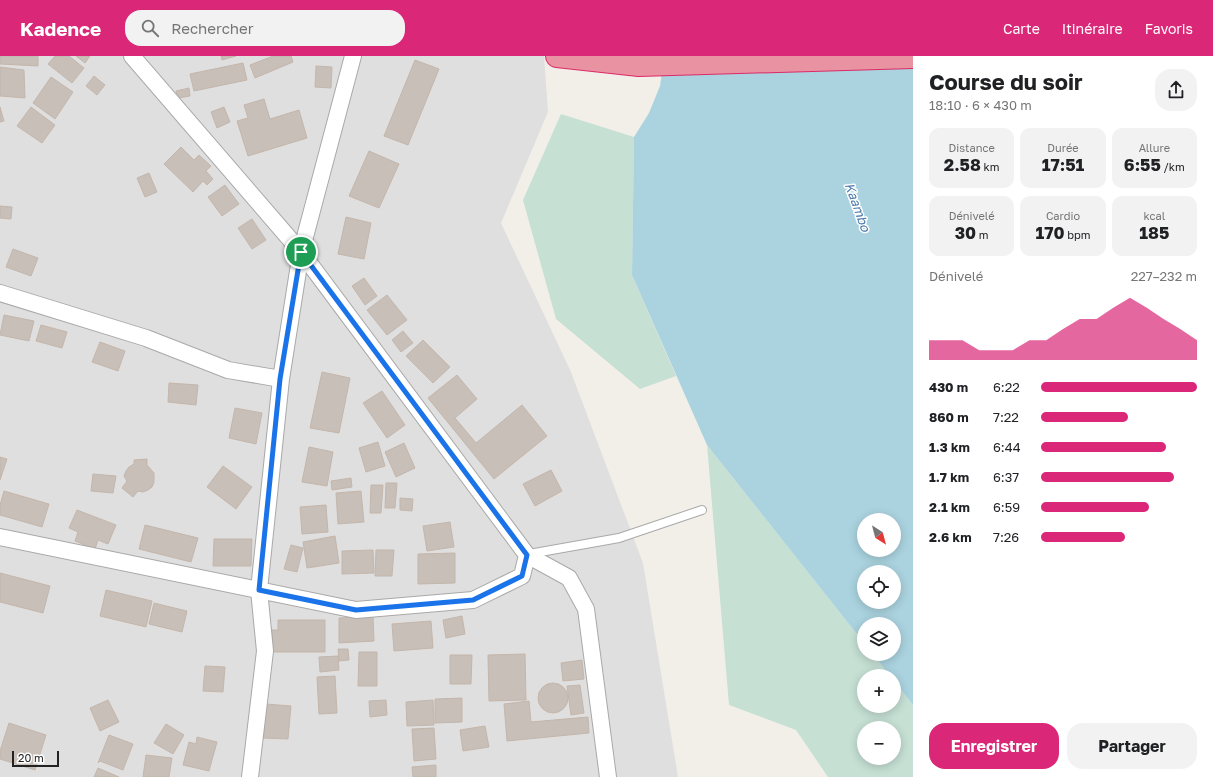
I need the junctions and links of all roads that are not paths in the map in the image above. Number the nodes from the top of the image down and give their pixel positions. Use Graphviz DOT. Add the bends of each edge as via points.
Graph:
graph roads {
  1 [pos="132,56"];
  2 [pos="353,56"];
  3 [pos="557,56"];
  4 [pos="913,57"];
  5 [pos="301,252"];
  6 [pos="0,293"];
  7 [pos="280,379"];
  8 [pos="702,510"];
  9 [pos="0,537"];
  10 [pos="527,555"];
  11 [pos="259,590"];
  12 [pos="250,777"];
  13 [pos="608,777"];
  1 -- 5 [label="street"];
  2 -- 5 [label="street"];
  3 -- 4 [label="highway" via="639,65"];
  5 -- 7 [label="street"];
  5 -- 10 [label="street"];
  6 -- 7 [label="street" via="146,338 228,370"];
  7 -- 11 [label="street"];
  8 -- 10 [label="lane" via="619,538"];
  9 -- 11 [label="street"];
  10 -- 11 [label="street" via="522,576 473,600 356,610"];
  10 -- 13 [label="street" via="569,578 586,609"];
  11 -- 12 [label="street" via="265,651"];
}
